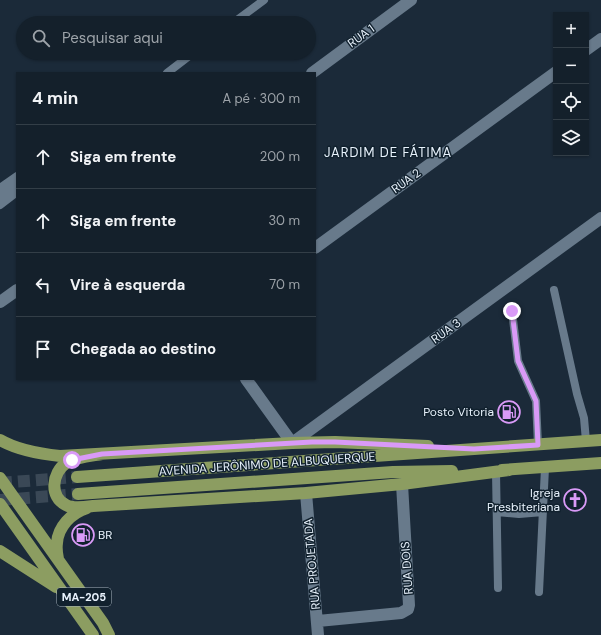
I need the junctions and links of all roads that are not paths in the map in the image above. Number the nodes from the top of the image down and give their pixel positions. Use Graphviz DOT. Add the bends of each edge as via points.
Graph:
graph roads {
  1 [pos="264,0"];
  2 [pos="411,0"];
  3 [pos="242,16"];
  4 [pos="601,39"];
  5 [pos="589,48"];
  6 [pos="185,60"];
  7 [pos="168,72"];
  8 [pos="313,72"];
  9 [pos="553,74"];
  10 [pos="16,177"];
  11 [pos="16,185"];
  12 [pos="0,188"];
  13 [pos="16,193"];
  14 [pos="0,197"];
  15 [pos="0,204"];
  16 [pos="601,218"];
  17 [pos="316,247"];
  18 [pos="554,290"];
  19 [pos="16,291"];
  20 [pos="0,302"];
  21 [pos="512,311"];
  22 [pos="247,380"];
  23 [pos="0,440"];
  24 [pos="601,440"];
  25 [pos="586,441"];
  26 [pos="292,442"];
  27 [pos="538,445"];
  28 [pos="474,449"];
  29 [pos="102,454"];
  30 [pos="601,463"];
  31 [pos="545,468"];
  32 [pos="509,470"];
  33 [pos="496,472"];
  34 [pos="77,477"];
  35 [pos="0,478"];
  36 [pos="402,484"];
  37 [pos="306,493"];
  38 [pos="78,494"];
  39 [pos="0,504"];
  40 [pos="94,506"];
  41 [pos="497,512"];
  42 [pos="543,512"];
  43 [pos="0,550"];
  44 [pos="58,559"];
  45 [pos="498,588"];
  46 [pos="62,591"];
  47 [pos="539,592"];
  48 [pos="318,621"];
  49 [pos="93,635"];
  50 [pos="109,635"];
  51 [pos="318,635"];
  1 -- 3 [label="lane"];
  2 -- 8 [label="street, RUA 1"];
  4 -- 5 [label="street"];
  6 -- 7 [label="lane"];
  9 -- 17 [label="street, RUA 2"];
  10 -- 12 [label="lane"];
  11 -- 14 [label="lane"];
  13 -- 15 [label="lane"];
  16 -- 26 [label="street, RUA 3"];
  18 -- 25 [label="lane" via="584,418"];
  19 -- 20 [label="street"];
  21 -- 27 [label="lane" via="518,361 536,401"];
  22 -- 26 [label="street"];
  23 -- 29 [label="main road" via="16,447 60,456"];
  24 -- 25 [label="main road, AVENIDA JERÔNIMO DE ALBUQUERQUE"];
  25 -- 27 [label="main road, AVENIDA JERÔNIMO DE ALBUQUERQUE"];
  26 -- 28 [label="main road"];
  26 -- 29 [label="main road"];
  27 -- 28 [label="main road, AVENIDA JERÔNIMO DE ALBUQUERQUE"];
  28 -- 34 [label="main road, AVENIDA JERÔNIMO DE ALBUQUERQUE"];
  29 -- 40 [label="main road" via="72,460 60,469 54,480 55,491 64,504 71,507"];
  30 -- 31 [label="main road, AVENIDA JERÔNIMO DE ALBUQUERQUE"];
  31 -- 32 [label="main road, AVENIDA JERÔNIMO DE ALBUQUERQUE"];
  31 -- 42 [label="lane"];
  32 -- 33 [label="main road"];
  32 -- 38 [label="main road, AVENIDA JERÔNIMO DE ALBUQUERQUE" via="393,472"];
  33 -- 36 [label="main road"];
  33 -- 41 [label="lane"];
  35 -- 44 [label="main road"];
  36 -- 37 [label="main road"];
  36 -- 48 [label="street, RUA DOIS" via="408,609 401,613"];
  37 -- 40 [label="main road"];
  37 -- 48 [label="street, RUA PROJETADA"];
  39 -- 46 [label="main road"];
  40 -- 44 [label="main road" via="77,512 66,521 57,542"];
  41 -- 42 [label="lane"];
  41 -- 45 [label="lane"];
  42 -- 47 [label="lane"];
  43 -- 46 [label="main road"];
  44 -- 50 [label="main road, MA-205"];
  46 -- 49 [label="main road, MA-205"];
  48 -- 51 [label="street, RUA PROJETADA"];
}
